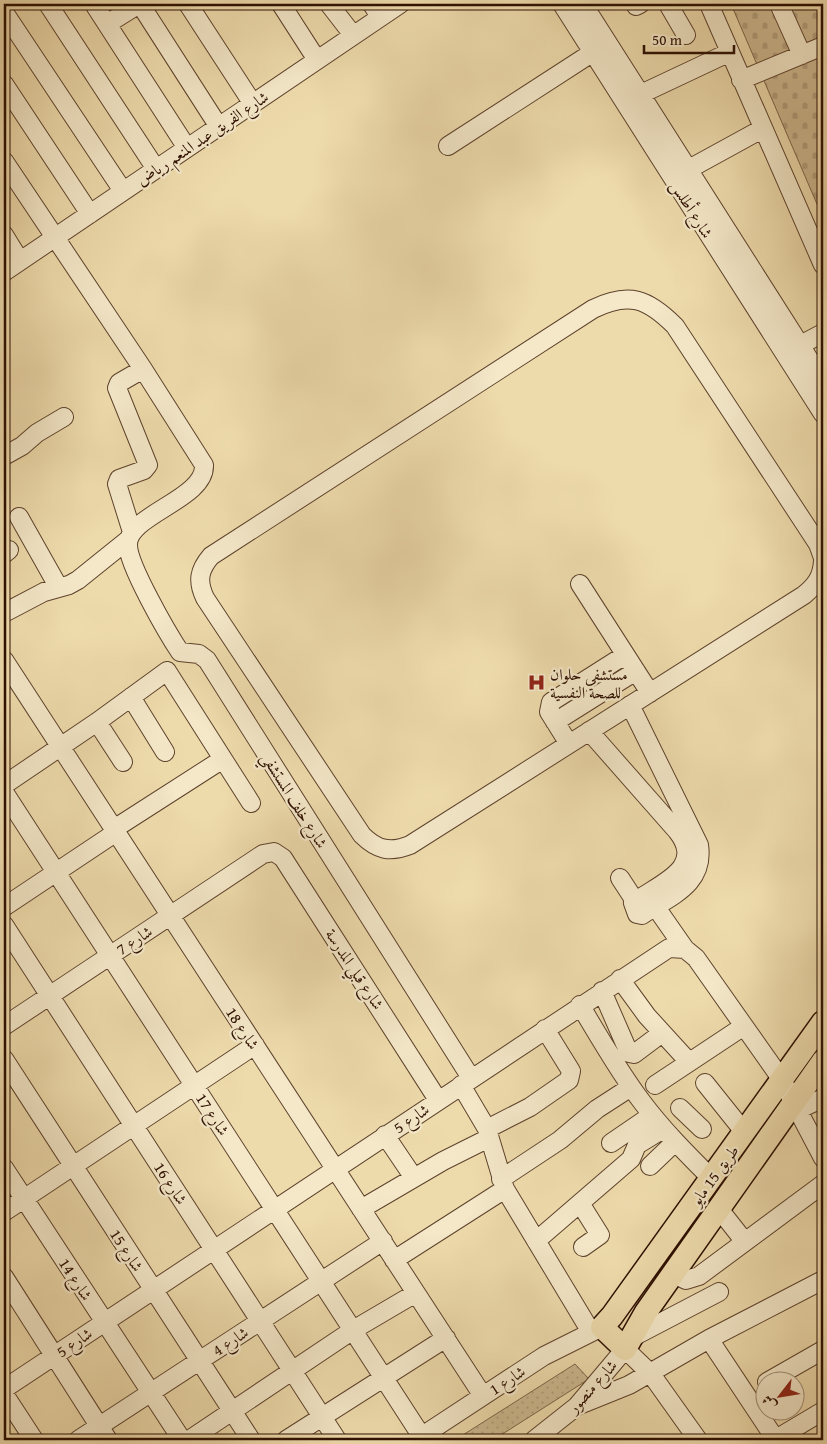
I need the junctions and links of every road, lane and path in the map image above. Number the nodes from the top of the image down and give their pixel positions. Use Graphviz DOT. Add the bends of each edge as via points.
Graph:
graph roads {
  1 [pos="48,4"];
  2 [pos="94,4"];
  3 [pos="140,4"];
  4 [pos="188,4"];
  5 [pos="281,4"];
  6 [pos="329,4"];
  7 [pos="400,4"];
  8 [pos="562,4"];
  9 [pos="583,4"];
  10 [pos="668,4"];
  11 [pos="709,4"];
  12 [pos="779,4"];
  13 [pos="376,10"];
  14 [pos="4,12"];
  15 [pos="107,24"];
  16 [pos="686,35"];
  17 [pos="352,36"];
  18 [pos="608,42"];
  19 [pos="823,46"];
  20 [pos="593,52"];
  21 [pos="728,53"];
  22 [pos="802,55"];
  23 [pos="318,60"];
  24 [pos="741,80"];
  25 [pos="4,84"];
  26 [pos="641,94"];
  27 [pos="253,104"];
  28 [pos="219,127"];
  29 [pos="762,129"];
  30 [pos="448,146"];
  31 [pos="187,148"];
  32 [pos="4,161"];
  33 [pos="156,169"];
  34 [pos="689,169"];
  35 [pos="123,191"];
  36 [pos="90,214"];
  37 [pos="4,236"];
  38 [pos="54,238"];
  39 [pos="20,261"];
  40 [pos="823,265"];
  41 [pos="4,272"];
  42 [pos="823,333"];
  43 [pos="800,345"];
  44 [pos="784,354"];
  45 [pos="143,369"];
  46 [pos="823,381"];
  47 [pos="823,414"];
  48 [pos="64,417"];
  49 [pos="4,456"];
  50 [pos="19,517"];
  51 [pos="130,535"];
  52 [pos="823,559"];
  53 [pos="580,584"];
  54 [pos="59,588"];
  55 [pos="4,613"];
  56 [pos="625,655"];
  57 [pos="4,660"];
  58 [pos="636,671"];
  59 [pos="650,693"];
  60 [pos="131,697"];
  61 [pos="630,705"];
  62 [pos="98,722"];
  63 [pos="556,722"];
  64 [pos="589,731"];
  65 [pos="569,744"];
  66 [pos="60,747"];
  67 [pos="165,752"];
  68 [pos="223,759"];
  69 [pos="123,762"];
  70 [pos="4,785"];
  71 [pos="4,792"];
  72 [pos="251,803"];
  73 [pos="114,830"];
  74 [pos="263,854"];
  75 [pos="56,872"];
  76 [pos="620,878"];
  77 [pos="635,901"];
  78 [pos="655,906"];
  79 [pos="4,907"];
  80 [pos="170,916"];
  81 [pos="4,925"];
  82 [pos="684,948"];
  83 [pos="110,956"];
  84 [pos="620,979"];
  85 [pos="602,991"];
  86 [pos="50,996"];
  87 [pos="580,1005"];
  88 [pos="823,1022"];
  89 [pos="4,1026"];
  90 [pos="744,1026"];
  91 [pos="545,1029"];
  92 [pos="662,1033"];
  93 [pos="255,1045"];
  94 [pos="4,1059"];
  95 [pos="823,1060"];
  96 [pos="689,1062"];
  97 [pos="782,1080"];
  98 [pos="466,1082"];
  99 [pos="705,1084"];
  100 [pos="655,1085"];
  101 [pos="194,1086"];
  102 [pos="631,1087"];
  103 [pos="823,1098"];
  104 [pos="438,1100"];
  105 [pos="796,1106"];
  106 [pos="652,1115"];
  107 [pos="691,1118"];
  108 [pos="134,1126"];
  109 [pos="745,1132"];
  110 [pos="488,1133"];
  111 [pos="385,1135"];
  112 [pos="670,1136"];
  113 [pos="611,1143"];
  114 [pos="823,1158"];
  115 [pos="73,1166"];
  116 [pos="650,1166"];
  117 [pos="4,1168"];
  118 [pos="335,1168"];
  119 [pos="414,1178"];
  120 [pos="712,1179"];
  121 [pos="503,1184"];
  122 [pos="823,1184"];
  123 [pos="24,1199"];
  124 [pos="580,1203"];
  125 [pos="274,1209"];
  126 [pos="361,1209"];
  127 [pos="719,1209"];
  128 [pos="4,1212"];
  129 [pos="536,1240"];
  130 [pos="382,1241"];
  131 [pos="745,1242"];
  132 [pos="583,1248"];
  133 [pos="214,1249"];
  134 [pos="394,1260"];
  135 [pos="674,1274"];
  136 [pos="4,1277"];
  137 [pos="823,1280"];
  138 [pos="321,1282"];
  139 [pos="153,1289"];
  140 [pos="719,1292"];
  141 [pos="416,1293"];
  142 [pos="260,1321"];
  143 [pos="104,1322"];
  144 [pos="597,1329"];
  145 [pos="353,1330"];
  146 [pos="446,1338"];
  147 [pos="709,1339"];
  148 [pos="628,1343"];
  149 [pos="823,1350"];
  150 [pos="54,1356"];
  151 [pos="200,1361"];
  152 [pos="292,1371"];
  153 [pos="784,1372"];
  154 [pos="651,1374"];
  155 [pos="384,1379"];
  156 [pos="4,1389"];
  157 [pos="754,1389"];
  158 [pos="151,1393"];
  159 [pos="4,1394"];
  160 [pos="746,1394"];
  161 [pos="483,1396"];
  162 [pos="576,1406"];
  163 [pos="232,1411"];
  164 [pos="823,1411"];
  165 [pos="322,1418"];
  166 [pos="103,1433"];
  167 [pos="419,1438"];
  168 [pos="34,1440"];
  169 [pos="78,1440"];
  170 [pos="182,1440"];
  171 [pos="189,1440"];
  172 [pos="251,1440"];
  173 [pos="286,1440"];
  174 [pos="337,1440"];
  175 [pos="534,1440"];
  176 [pos="698,1440"];
  177 [pos="776,1440"];
  1 -- 33 [label="street"];
  2 -- 15 [label="street"];
  3 -- 15 [label="street"];
  3 -- 28 [label="street"];
  4 -- 27 [label="street"];
  5 -- 23 [label="street"];
  6 -- 17 [label="street"];
  7 -- 13 [label="street, شارع الفريق عبد المنعم رياض"];
  8 -- 20 [label="street, شارع أطلس"];
  9 -- 18 [label="street, شارع أطلس"];
  10 -- 16 [label="street"];
  11 -- 21 [label="street"];
  12 -- 22 [label="street"];
  13 -- 17 [label="street, شارع الفريق عبد المنعم رياض"];
  14 -- 35 [label="street"];
  15 -- 31 [label="street"];
  17 -- 23 [label="street, شارع الفريق عبد المنعم رياض"];
  18 -- 20 [label="street"];
  18 -- 26 [label="street, شارع أطلس"];
  19 -- 22 [label="street"];
  20 -- 30 [label="street"];
  20 -- 44 [label="street, شارع أطلس"];
  21 -- 24 [label="street"];
  21 -- 26 [label="street"];
  22 -- 24 [label="street"];
  23 -- 27 [label="street, شارع الفريق عبد المنعم رياض"];
  24 -- 29 [label="street"];
  25 -- 36 [label="street"];
  26 -- 34 [label="street, شارع أطلس"];
  27 -- 28 [label="street, شارع الفريق عبد المنعم رياض"];
  28 -- 31 [label="street, شارع الفريق عبد المنعم رياض"];
  29 -- 34 [label="street"];
  29 -- 40 [label="street"];
  31 -- 33 [label="street, شارع الفريق عبد المنعم رياض"];
  32 -- 38 [label="street"];
  33 -- 35 [label="street, شارع الفريق عبد المنعم رياض"];
  34 -- 43 [label="street, شارع أطلس"];
  35 -- 36 [label="street, شارع الفريق عبد المنعم رياض"];
  36 -- 38 [label="street, شارع الفريق عبد المنعم رياض"];
  37 -- 39 [label="street"];
  38 -- 39 [label="street, شارع الفريق عبد المنعم رياض"];
  38 -- 45 [label="street"];
  39 -- 41 [label="street, شارع الفريق عبد المنعم رياض"];
  42 -- 43 [label="street"];
  43 -- 44 [label="street"];
  43 -- 46 [label="street, شارع أطلس"];
  44 -- 47 [label="street, شارع أطلس"];
  45 -- 51 [label="street, شارع خلف المستشفي" via="117,388 148,465 146,469 119,479 116,484"];
  45 -- 51 [label="street" via="201,459 204,472 202,479"];
  48 -- 49 [label="street"];
  50 -- 54 [label="street"];
  51 -- 54 [label="street" via="89,572"];
  51 -- 98 [label="street, شارع خلف المستشفي" via="129,552 141,581 178,650 185,654 199,654 207,660"];
  52 -- 59 [label="street" via="822,573 815,586"];
  52 -- 65 [label="street" via="818,544 676,326 643,301 626,298 608,301 593,309 203,564 200,587 205,598 362,835 384,850 398,850 410,845"];
  53 -- 56 [label="street"];
  54 -- 55 [label="street" via="44,592"];
  56 -- 58 [label="street"];
  56 -- 63 [label="street" via="551,702 549,712"];
  57 -- 66 [label="street, شارع 18"];
  58 -- 59 [label="street"];
  58 -- 63 [label="street"];
  59 -- 61 [label="street"];
  60 -- 62 [label="street"];
  60 -- 67 [label="street"];
  60 -- 68 [label="street" via="167,671"];
  61 -- 64 [label="street"];
  61 -- 78 [label="street" via="699,845 701,856 694,878"];
  62 -- 66 [label="street"];
  62 -- 69 [label="street"];
  63 -- 65 [label="street"];
  64 -- 65 [label="street"];
  64 -- 77 [label="street" via="677,831 687,848 684,866 678,873"];
  66 -- 70 [label="street"];
  66 -- 73 [label="street, شارع 18"];
  68 -- 72 [label="street"];
  68 -- 73 [label="street"];
  71 -- 75 [label="street, شارع 17"];
  73 -- 75 [label="street" via="112,836"];
  73 -- 80 [label="street, شارع 18"];
  74 -- 80 [label="street, شارع 7"];
  74 -- 104 [label="street, شارع قبلي المدرسة" via="274,852 284,858"];
  75 -- 79 [label="street"];
  75 -- 83 [label="street, شارع 17"];
  76 -- 77 [label="street"];
  77 -- 78 [label="street" via="632,905 639,915"];
  78 -- 82 [label="street"];
  80 -- 83 [label="street, شارع 7"];
  80 -- 93 [label="street, شارع 18"];
  81 -- 86 [label="street, شارع 16"];
  82 -- 84 [label="street, شارع 5" via="662,951"];
  82 -- 90 [label="street" via="696,958"];
  83 -- 86 [label="street, شارع 7"];
  83 -- 101 [label="street, شارع 17"];
  84 -- 85 [label="street, شارع 5"];
  84 -- 92 [label="street"];
  85 -- 87 [label="street, شارع 5"];
  85 -- 92 [label="street" via="629,1053 634,1054"];
  86 -- 89 [label="street, شارع 7"];
  86 -- 108 [label="street, شارع 16"];
  87 -- 91 [label="street, شارع 5"];
  87 -- 102 [label="street"];
  88 -- 97 [label="main road, طريق 15 مايو"];
  90 -- 96 [label="street"];
  90 -- 97 [label="street"];
  91 -- 98 [label="street, شارع 5"];
  91 -- 110 [label="street" via="571,1071 569,1080"];
  92 -- 96 [label="street"];
  93 -- 101 [label="street"];
  93 -- 118 [label="street, شارع 18"];
  94 -- 115 [label="street, شارع 15"];
  95 -- 105 [label="main road, طريق 15 مايو"];
  96 -- 100 [label="street"];
  97 -- 105 [label="street"];
  97 -- 109 [label="main road, طريق 15 مايو"];
  98 -- 104 [label="street, شارع 5"];
  98 -- 110 [label="street, شارع خلف المستشفي"];
  99 -- 109 [label="street"];
  101 -- 108 [label="street"];
  101 -- 125 [label="street, شارع 17"];
  102 -- 106 [label="street"];
  102 -- 121 [label="street"];
  103 -- 105 [label="street"];
  104 -- 111 [label="street, شارع 5"];
  105 -- 114 [label="street"];
  105 -- 127 [label="main road, طريق 15 مايو"];
  106 -- 112 [label="street"];
  106 -- 113 [label="street"];
  107 -- 112 [label="street"];
  108 -- 115 [label="street"];
  108 -- 133 [label="street, شارع 16"];
  109 -- 120 [label="main road, طريق 15 مايو"];
  110 -- 119 [label="street"];
  110 -- 121 [label="street, شارع خلف المستشفي"];
  111 -- 118 [label="street, شارع 5"];
  111 -- 119 [label="street"];
  112 -- 116 [label="street"];
  112 -- 120 [label="street"];
  112 -- 124 [label="street" via="637,1145 631,1159"];
  115 -- 123 [label="street"];
  115 -- 139 [label="street, شارع 15"];
  117 -- 123 [label="street, شارع 14"];
  118 -- 125 [label="street, شارع 5"];
  118 -- 126 [label="street, شارع 18"];
  119 -- 126 [label="street"];
  120 -- 144 [label="main road, طريق 15 مايو" via="612,1316"];
  121 -- 129 [label="street, شارع خلف المستشفي"];
  121 -- 134 [label="street"];
  122 -- 131 [label="street"];
  123 -- 128 [label="street"];
  123 -- 143 [label="street, شارع 14"];
  124 -- 129 [label="street"];
  124 -- 132 [label="street" via="600,1233"];
  125 -- 133 [label="street, شارع 5"];
  125 -- 138 [label="street, شارع 17"];
  126 -- 130 [label="street, شارع 18"];
  127 -- 131 [label="street"];
  127 -- 135 [label="main road, طريق 15 مايو"];
  129 -- 144 [label="street, شارع خلف المستشفي"];
  130 -- 134 [label="street, شارع 18"];
  130 -- 138 [label="street, شارع 4"];
  131 -- 135 [label="street" via="693,1279"];
  133 -- 139 [label="street, شارع 5"];
  133 -- 142 [label="street, شارع 16"];
  134 -- 141 [label="street, شارع 18"];
  135 -- 148 [label="main road, طريق 15 مايو"];
  136 -- 150 [label="street"];
  137 -- 147 [label="street"];
  138 -- 142 [label="street, شارع 4"];
  138 -- 145 [label="street, شارع 17"];
  139 -- 143 [label="street, شارع 5"];
  139 -- 151 [label="street, شارع 15"];
  140 -- 148 [label="street, شارع منصور"];
  141 -- 145 [label="street"];
  141 -- 146 [label="street, شارع 18"];
  142 -- 151 [label="street, شارع 4"];
  142 -- 152 [label="street, شارع 16"];
  143 -- 150 [label="street, شارع 5"];
  143 -- 158 [label="street, شارع 14"];
  144 -- 148 [label="main road"];
  144 -- 161 [label="street, شارع 1" via="544,1356"];
  145 -- 152 [label="street"];
  145 -- 155 [label="street, شارع 17"];
  146 -- 155 [label="street"];
  146 -- 161 [label="street, شارع 18"];
  147 -- 154 [label="street"];
  147 -- 160 [label="street"];
  148 -- 154 [label="street"];
  148 -- 162 [label="street, شارع منصور"];
  149 -- 153 [label="street"];
  150 -- 156 [label="street, شارع 5"];
  150 -- 166 [label="street"];
  151 -- 158 [label="street, شارع 4"];
  151 -- 163 [label="street, شارع 15"];
  152 -- 163 [label="street"];
  152 -- 165 [label="street, شارع 16"];
  154 -- 162 [label="street"];
  154 -- 176 [label="street"];
  155 -- 165 [label="street"];
  155 -- 167 [label="street, شارع 17"];
  157 -- 160 [label="street"];
  158 -- 166 [label="street, شارع 4"];
  158 -- 170 [label="street, شارع 14"];
  159 -- 168 [label="street"];
  160 -- 177 [label="street"];
  161 -- 167 [label="street, شارع 1"];
  162 -- 175 [label="street, شارع منصور"];
  163 -- 171 [label="street"];
  163 -- 172 [label="street, شارع 15"];
  164 -- 177 [label="street"];
  165 -- 173 [label="street"];
  165 -- 174 [label="street, شارع 16"];
  166 -- 169 [label="street, شارع 4"];
}
